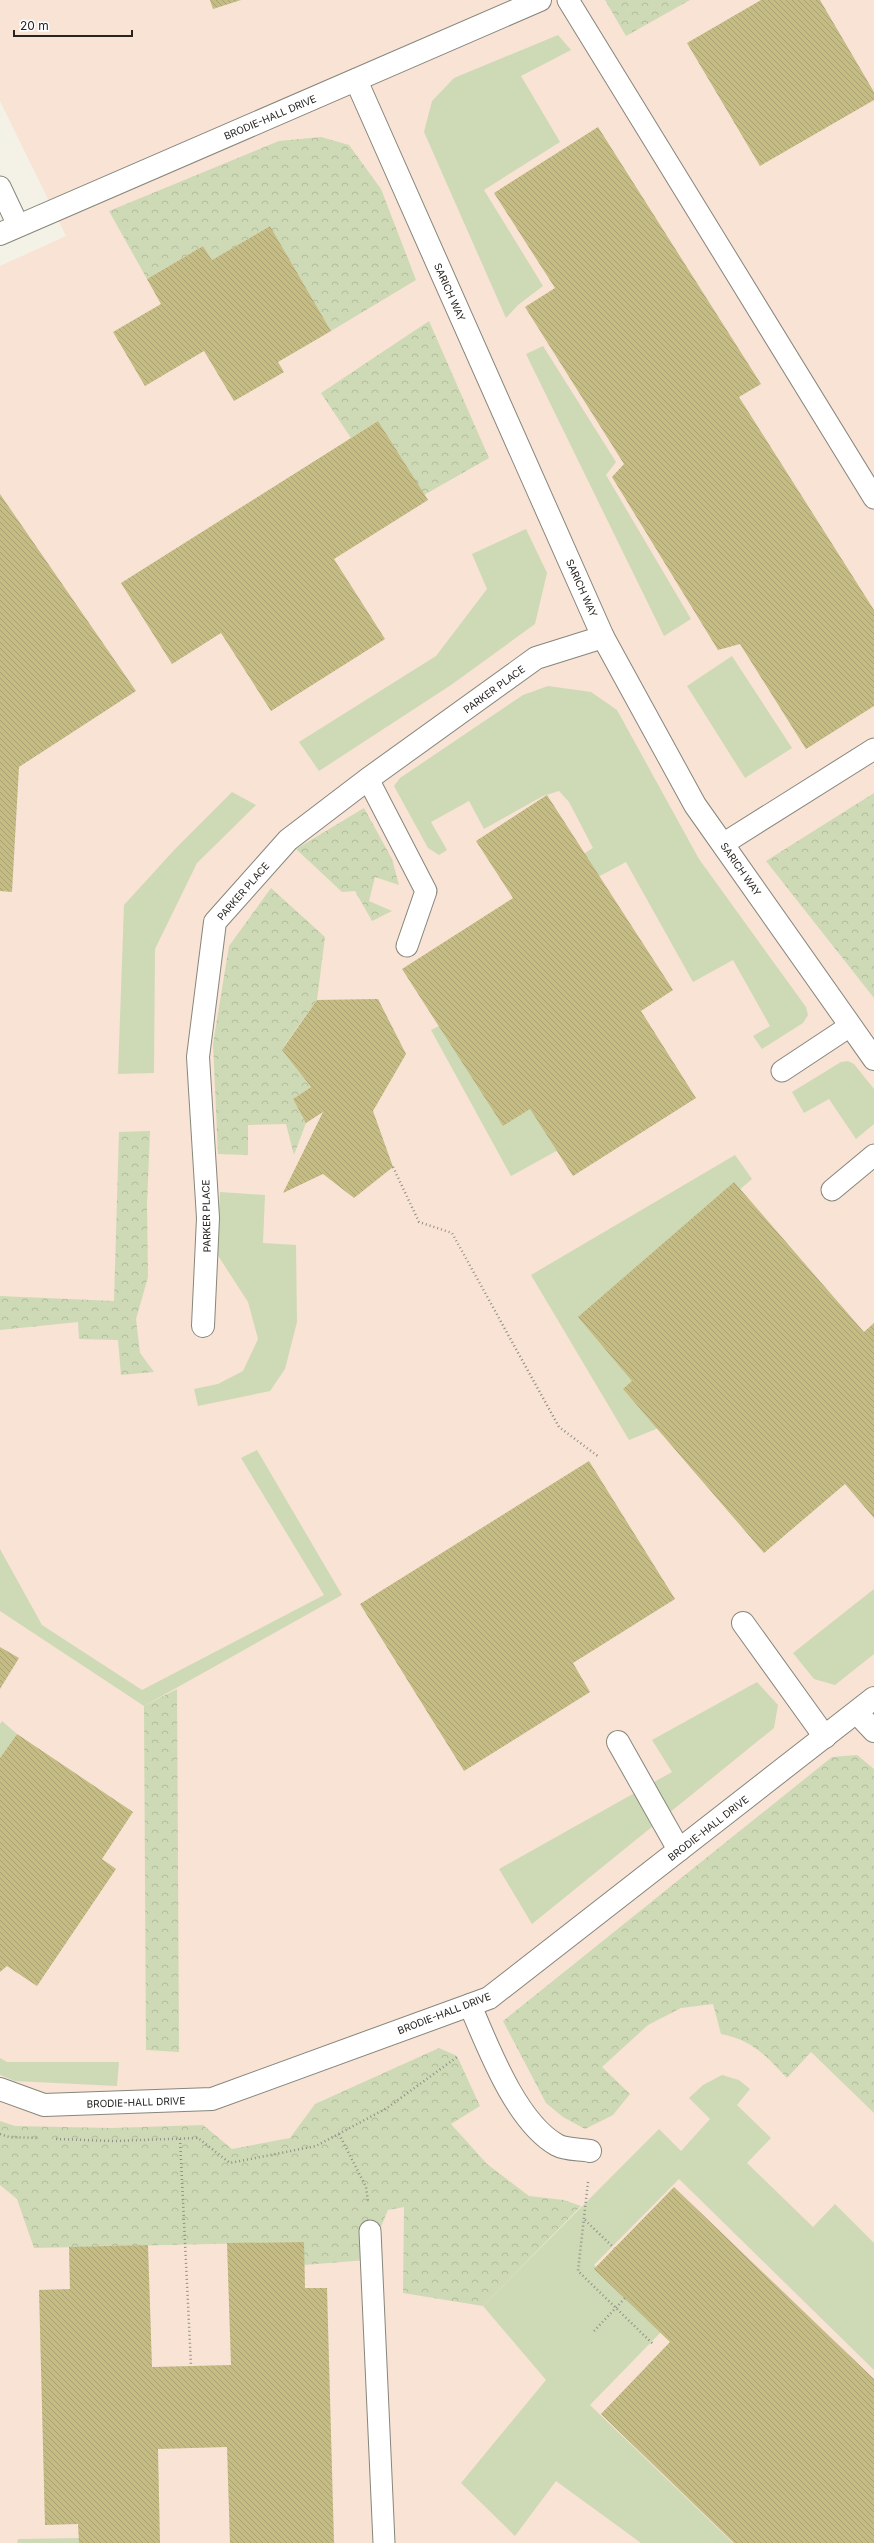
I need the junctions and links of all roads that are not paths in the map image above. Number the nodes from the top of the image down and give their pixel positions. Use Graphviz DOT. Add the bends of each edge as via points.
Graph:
graph roads {
  1 [pos="540,0"];
  2 [pos="568,0"];
  3 [pos="356,80"];
  4 [pos="0,187"];
  5 [pos="9,229"];
  6 [pos="874,498"];
  7 [pos="603,637"];
  8 [pos="874,749"];
  9 [pos="368,779"];
  10 [pos="724,844"];
  11 [pos="407,946"];
  12 [pos="850,1026"];
  13 [pos="874,1059"];
  14 [pos="782,1071"];
  15 [pos="874,1155"];
  16 [pos="832,1190"];
  17 [pos="204,1326"];
  18 [pos="743,1623"];
  19 [pos="874,1698"];
  20 [pos="857,1713"];
  21 [pos="874,1731"];
  22 [pos="825,1737"];
  23 [pos="618,1742"];
  24 [pos="680,1850"];
  25 [pos="470,2005"];
  26 [pos="0,2089"];
  27 [pos="590,2151"];
  28 [pos="370,2231"];
  29 [pos="384,2543"];
  1 -- 3 [label="street, BRODIE-HALL DRIVE"];
  2 -- 6 [label="lane"];
  3 -- 5 [label="street, BRODIE-HALL DRIVE"];
  3 -- 7 [label="street, SARICH WAY"];
  4 -- 5 [label="lane"];
  7 -- 9 [label="street, PARKER PLACE" via="536,658"];
  7 -- 10 [label="street, SARICH WAY" via="695,805"];
  8 -- 10 [label="lane"];
  9 -- 11 [label="lane" via="426,891"];
  9 -- 17 [label="street, PARKER PLACE" via="288,840 216,922 198,1057 208,1218"];
  10 -- 12 [label="street, SARICH WAY"];
  12 -- 13 [label="street, SARICH WAY"];
  12 -- 14 [label="lane"];
  15 -- 16 [label="lane"];
  18 -- 22 [label="street"];
  19 -- 20 [label="street, BRODIE-HALL DRIVE"];
  20 -- 21 [label="street"];
  20 -- 22 [label="street, BRODIE-HALL DRIVE"];
  22 -- 24 [label="street, BRODIE-HALL DRIVE"];
  23 -- 24 [label="street"];
  24 -- 25 [label="street, BRODIE-HALL DRIVE" via="489,1998"];
  25 -- 26 [label="street, BRODIE-HALL DRIVE" via="212,2099 44,2105"];
  25 -- 27 [label="street" via="494,2060 529,2122 558,2146"];
  28 -- 29 [label="lane"];
}
